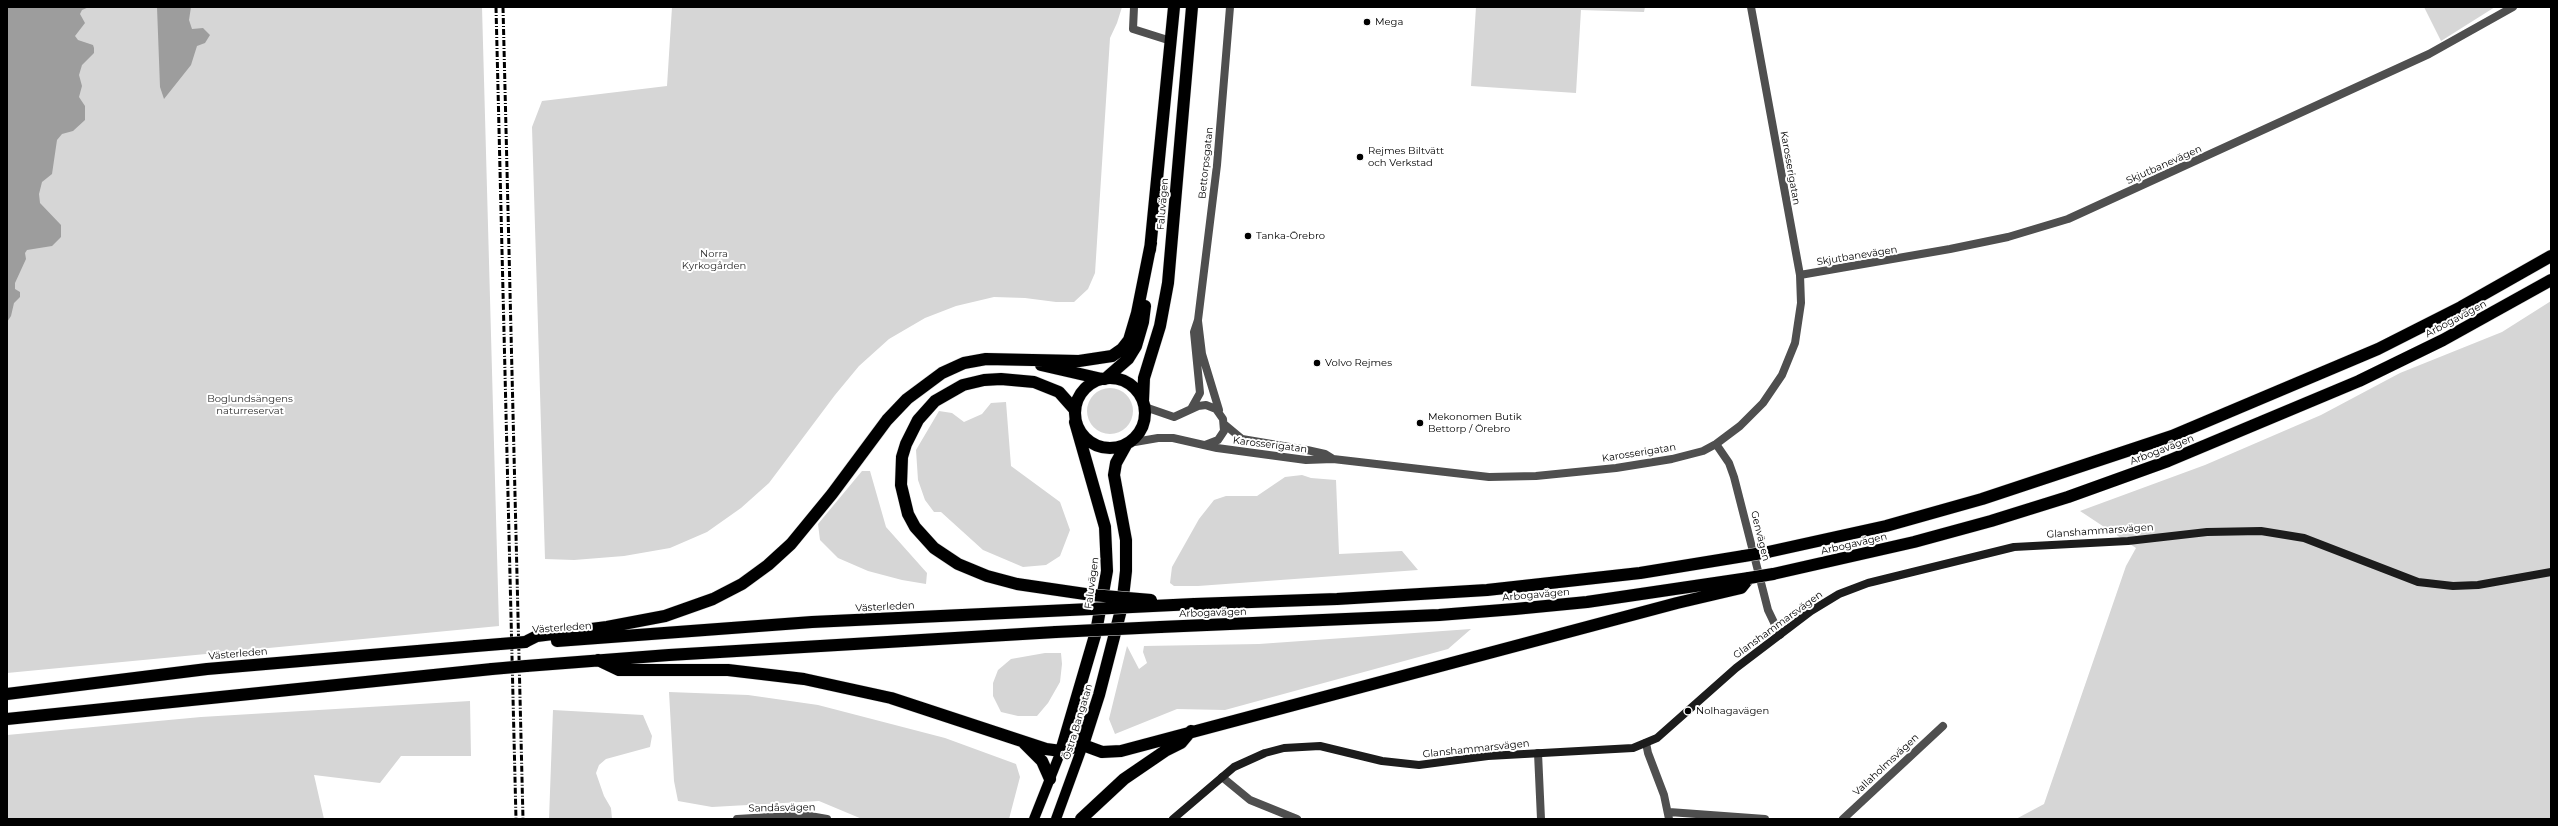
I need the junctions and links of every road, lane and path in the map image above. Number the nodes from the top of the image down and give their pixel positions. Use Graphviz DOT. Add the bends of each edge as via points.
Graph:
graph roads {
  1 [pos="1134,7"];
  2 [pos="1174,7"];
  3 [pos="1192,7"];
  4 [pos="1230,7"];
  5 [pos="1751,7"];
  6 [pos="2513,7"];
  7 [pos="1171,41"];
  8 [pos="1151,243"];
  9 [pos="2551,256"];
  10 [pos="1800,275"];
  11 [pos="2551,280"];
  12 [pos="1198,320"];
  13 [pos="1022,360"];
  14 [pos="1104,379"];
  15 [pos="1144,404"];
  16 [pos="1192,409"];
  17 [pos="1075,410"];
  18 [pos="1219,410"];
  19 [pos="1075,422"];
  20 [pos="1224,424"];
  21 [pos="1127,444"];
  22 [pos="1716,444"];
  23 [pos="1204,445"];
  24 [pos="1333,459"];
  25 [pos="2551,572"];
  26 [pos="1749,578"];
  27 [pos="1194,604"];
  28 [pos="1120,607"];
  29 [pos="1114,630"];
  30 [pos="1096,632"];
  31 [pos="1780,635"];
  32 [pos="525,642"];
  33 [pos="598,660"];
  34 [pos="7,694"];
  35 [pos="1075,707"];
  36 [pos="7,719"];
  37 [pos="1943,726"];
  38 [pos="1191,731"];
  39 [pos="1022,741"];
  40 [pos="1646,743"];
  41 [pos="1084,745"];
  42 [pos="1061,751"];
  43 [pos="1538,753"];
  44 [pos="1222,777"];
  45 [pos="1050,779"];
  46 [pos="1669,815"];
  47 [pos="737,819"];
  48 [pos="827,819"];
  49 [pos="1034,819"];
  50 [pos="1056,819"];
  51 [pos="1081,819"];
  52 [pos="1173,819"];
  53 [pos="1297,819"];
  54 [pos="1542,819"];
  55 [pos="1765,819"];
  56 [pos="1843,819"];
  1 -- 7 [label="street" via="1133,29"];
  2 -- 7 [label="highway, Faluvägen"];
  3 -- 15 [label="highway, Faluvägen" via="1168,283 1160,326 1144,378"];
  4 -- 12 [label="street, Bettorpsgatan" via="1217,165"];
  5 -- 10 [label="street, Karosserigatan"];
  6 -- 10 [label="street, Skjutbanevägen" via="2429,54 2068,219 2008,237 1956,248"];
  7 -- 8 [label="highway, Faluvägen"];
  8 -- 13 [label="highway" via="1137,313 1129,340 1122,349 1112,356 1092,360"];
  8 -- 14 [label="highway, Faluvägen" via="1141,333 1128,360"];
  9 -- 27 [label="highway, Arbogavägen, bridge" via="2461,307 2378,349 2172,436 1982,500 1886,526 1768,552 1640,573 1487,590"];
  10 -- 22 [label="street, Karosserigatan" via="1801,303 1795,343 1782,375 1763,403 1740,426"];
  11 -- 26 [label="highway, Arbogavägen, bridge" via="2450,336 2359,381 2168,461 1991,521 1914,542"];
  12 -- 16 [label="street, Bettorpsgatan" via="1193,340 1200,389"];
  12 -- 18 [label="street, Bettorpsgatan" via="1202,354"];
  13 -- 14 [label="highway" via="1077,375"];
  13 -- 32 [label="highway" via="976,360 952,368 929,380 887,420 813,520 780,555 728,592 665,616 537,636"];
  14 -- 15 [label="highway" via="1127,382 1136,390"];
  14 -- 17 [label="highway" via="1091,384 1082,393"];
  15 -- 16 [label="street" via="1174,417"];
  15 -- 21 [label="highway" via="1143,426"];
  16 -- 18 [label="street" via="1206,405"];
  17 -- 19 [label="highway"];
  17 -- 27 [label="highway, bridge" via="1059,392 1034,382 1001,379 963,385 935,401 918,420 902,457 901,485 906,507 915,527 934,548 958,564 1017,584 1092,595"];
  18 -- 20 [label="street, Karosserigatan"];
  19 -- 21 [label="highway" via="1081,434 1093,444 1110,448"];
  19 -- 30 [label="highway, Faluvägen" via="1103,516 1107,539 1107,571"];
  20 -- 23 [label="street, Karosserigatan" via="1223,434 1218,440"];
  20 -- 24 [label="street, Karosserigatan" via="1242,439 1307,450 1325,454"];
  21 -- 23 [label="street, Karosserigatan" via="1166,438"];
  21 -- 29 [label="highway" via="1116,464 1114,476 1123,517 1127,556 1124,595"];
  22 -- 24 [label="street, Karosserigatan" via="1703,451 1672,460 1536,476 1454,475"];
  22 -- 31 [label="street, Genvägen" via="1734,477 1768,610"];
  23 -- 24 [label="street, Karosserigatan" via="1306,460"];
  25 -- 31 [label="street, Glanshammarsvägen" via="2478,585 2453,586 2418,582 2304,538 2261,531 2207,532 2083,544 2032,545 1970,556 1861,586 1826,602"];
  26 -- 29 [label="highway, Arbogavägen, bridge" via="1594,601 1515,609 1439,615"];
  26 -- 38 [label="highway" via="1741,588 1662,606"];
  27 -- 28 [label="highway, Arbogavägen, bridge"];
  28 -- 32 [label="highway, Västerleden, bridge" via="812,622"];
  29 -- 33 [label="highway, bridge"];
  29 -- 41 [label="highway, Östra Bangatan"];
  30 -- 35 [label="highway, Östra Bangatan"];
  31 -- 40 [label="street, Glanshammarsvägen" via="1736,668 1657,738"];
  32 -- 34 [label="highway, Västerleden, bridge" via="207,669"];
  33 -- 36 [label="highway, bridge"];
  33 -- 39 [label="highway" via="617,669 748,672 857,689"];
  35 -- 41 [label="highway" via="1082,714"];
  35 -- 42 [label="highway, Östra Bangatan"];
  37 -- 56 [label="street, Vallaholmsvägen"];
  38 -- 41 [label="highway" via="1121,750 1102,752"];
  38 -- 51 [label="highway" via="1181,743 1166,750 1124,779"];
  39 -- 42 [label="highway"];
  39 -- 45 [label="highway" via="1042,762"];
  40 -- 43 [label="street, Glanshammarsvägen" via="1632,748"];
  40 -- 46 [label="street"];
  41 -- 42 [label="highway"];
  41 -- 50 [label="main road, Östra Bangatan"];
  42 -- 45 [label="main road, Östra Bangatan"];
  43 -- 44 [label="street, Glanshammarsvägen" via="1420,765 1382,761 1320,746 1304,747 1266,753 1234,767"];
  43 -- 54 [label="street"];
  44 -- 52 [label="street, Glanshammarsvägen"];
  44 -- 53 [label="street" via="1250,800"];
  45 -- 49 [label="main road, Östra Bangatan"];
  46 -- 55 [label="street"];
  47 -- 48 [label="street, Sandåsvägen" via="804,815"];
}
